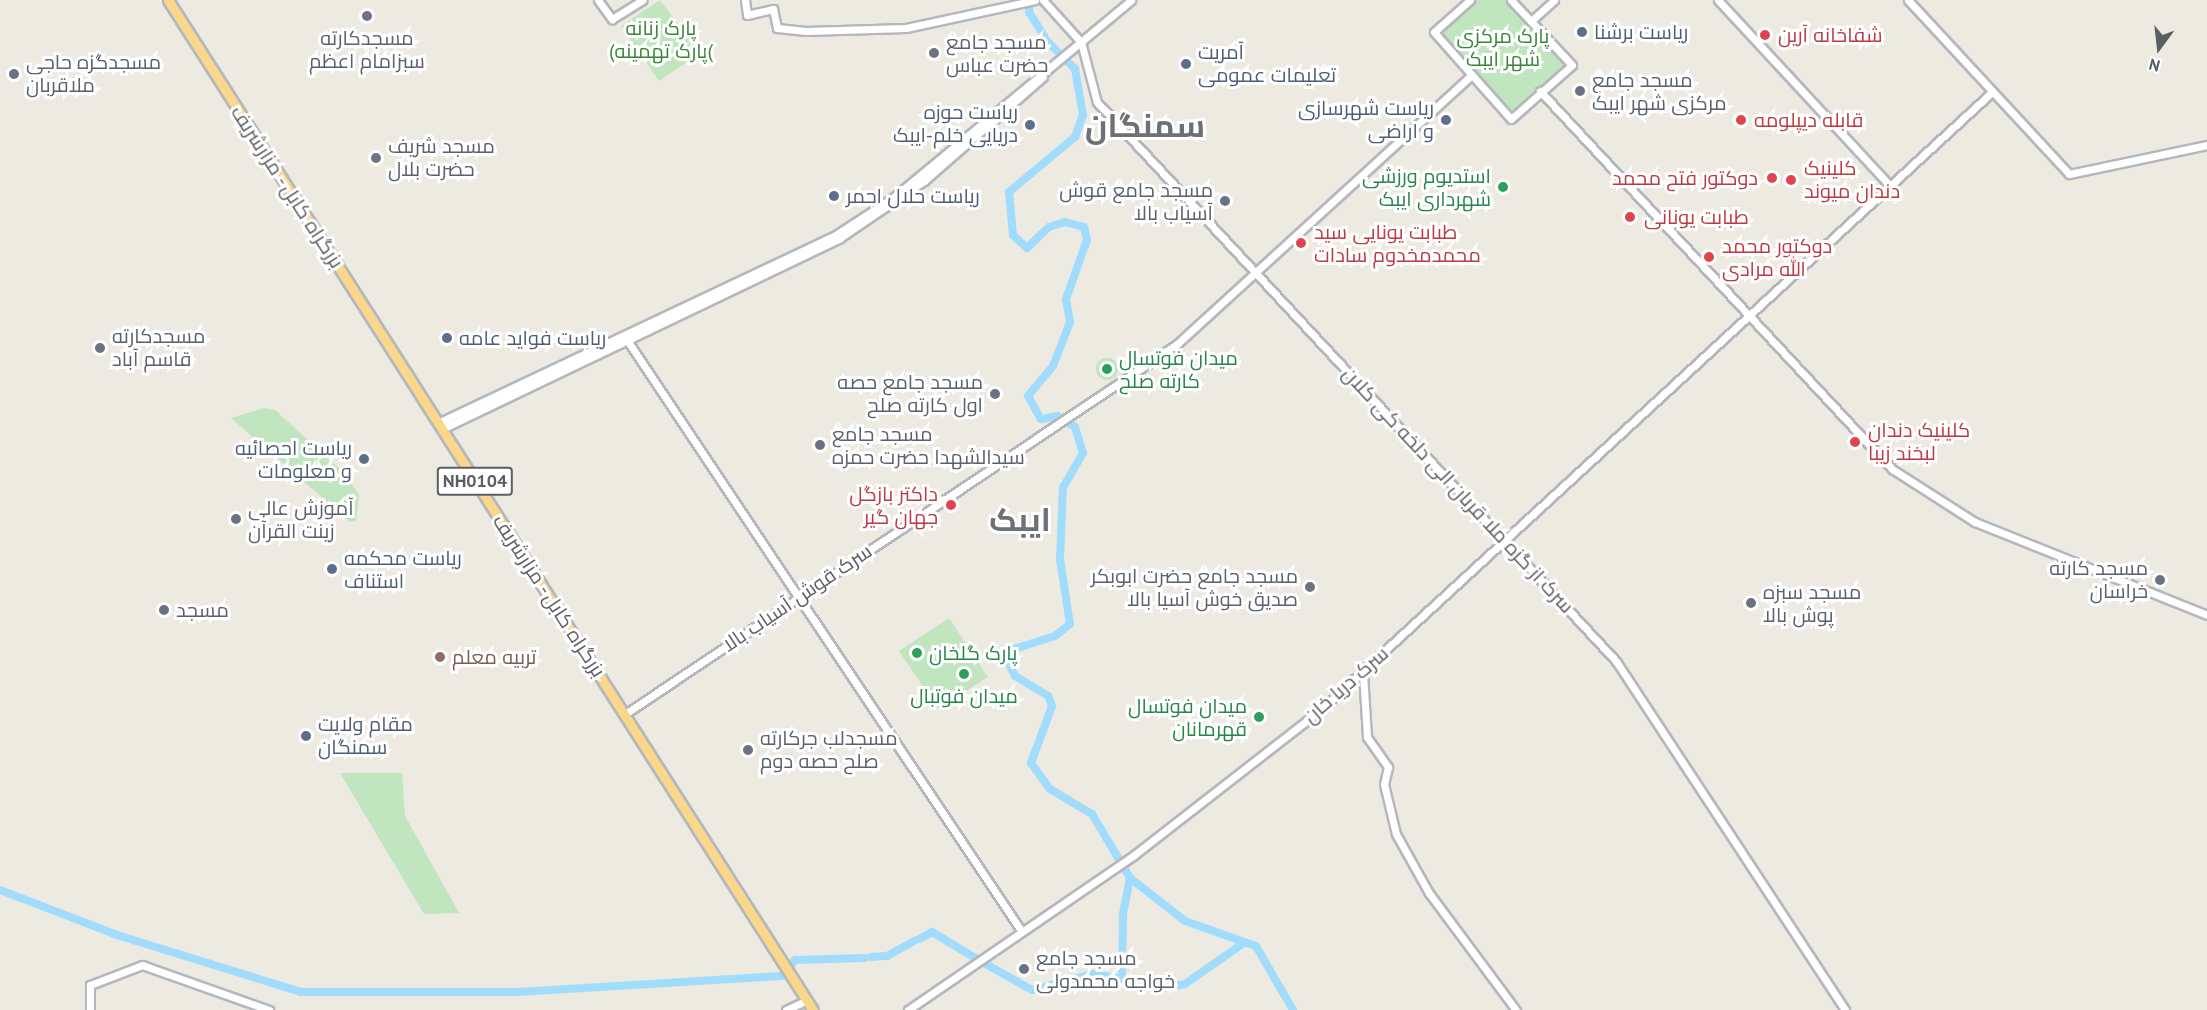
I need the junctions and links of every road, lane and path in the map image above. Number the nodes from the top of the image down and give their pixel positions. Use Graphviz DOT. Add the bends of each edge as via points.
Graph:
graph roads {
  1 [pos="168,0"];
  2 [pos="598,0"];
  3 [pos="643,0"];
  4 [pos="745,0"];
  5 [pos="1035,0"];
  6 [pos="1043,0"];
  7 [pos="1124,0"];
  8 [pos="1131,0"];
  9 [pos="1511,0"];
  10 [pos="1554,0"];
  11 [pos="1718,0"];
  12 [pos="1908,0"];
  13 [pos="1464,2"];
  14 [pos="1531,21"];
  15 [pos="1087,37"];
  16 [pos="1079,44"];
  17 [pos="1472,75"];
  18 [pos="1540,91"];
  19 [pos="1992,92"];
  20 [pos="2207,145"];
  21 [pos="1890,186"];
  22 [pos="1257,274"];
  23 [pos="1749,316"];
  24 [pos="626,339"];
  25 [pos="431,410"];
  26 [pos="450,416"];
  27 [pos="445,425"];
  28 [pos="1504,540"];
  29 [pos="796,599"];
  30 [pos="2207,615"];
  31 [pos="1363,673"];
  32 [pos="625,714"];
  33 [pos="1022,932"];
  34 [pos="807,1000"];
  35 [pos="90,1010"];
  36 [pos="269,1010"];
  37 [pos="786,1010"];
  38 [pos="813,1010"];
  39 [pos="908,1010"];
  40 [pos="1516,1010"];
  41 [pos="1845,1010"];
  1 -- 25 [label="highway, بزرگراه کابل - مزارشریف / NH0104"];
  2 -- 3 [label="street" via="612,19"];
  4 -- 5 [label="street" via="747,15 773,9 777,28 806,31 890,30"];
  6 -- 16 [label="street, سرک از گزه ملا قربان الی دلخه کی کلان"];
  7 -- 15 [label="street"];
  8 -- 15 [label="street"];
  9 -- 14 [label="street"];
  10 -- 14 [label="street"];
  11 -- 21 [label="street"];
  12 -- 19 [label="street"];
  13 -- 17 [label="street" via="1434,32"];
  14 -- 18 [label="street" via="1572,65"];
  15 -- 16 [label="street"];
  16 -- 22 [label="street, سرک از گزه ملا قربان الی دلخه کی کلان" via="1097,102"];
  16 -- 24 [label="street" via="924,181 840,238"];
  17 -- 18 [label="street" via="1511,119"];
  17 -- 22 [label="street, سرک قوش آسیاب بالا"];
  18 -- 23 [label="street"];
  19 -- 20 [label="street" via="2069,174"];
  19 -- 21 [label="street, سرک دریا خان"];
  21 -- 23 [label="street, سرک دریا خان"];
  22 -- 28 [label="street, سرک از گزه ملا قربان الی دلخه کی کلان"];
  22 -- 29 [label="street, سرک قوش آسیاب بالا" via="1177,344"];
  23 -- 28 [label="street, سرک دریا خان"];
  23 -- 30 [label="street" via="1892,469 1945,507"];
  24 -- 26 [label="street"];
  24 -- 27 [label="street"];
  24 -- 29 [label="street"];
  25 -- 26 [label="street"];
  25 -- 27 [label="highway, بزرگراه کابل - مزارشریف / NH0104"];
  26 -- 27 [label="street"];
  27 -- 32 [label="highway, بزرگراه کابل - مزارشریف / NH0104" via="452,443"];
  28 -- 31 [label="street, سرک دریا خان"];
  28 -- 41 [label="street, سرک از گزه ملا قربان الی دلخه کی کلان" via="1644,697"];
  29 -- 32 [label="street, سرک قوش آسیاب بالا"];
  29 -- 33 [label="street"];
  31 -- 33 [label="street, سرک دریا خان" via="1134,855"];
  31 -- 40 [label="street" via="1367,737 1388,767 1384,784 1396,834 1429,893"];
  32 -- 34 [label="highway, بزرگراه کابل - مزارشریف / NH0104"];
  33 -- 39 [label="street, سرک دریا خان"];
  34 -- 37 [label="street"];
  34 -- 38 [label="highway, بزرگراه کابل - مزارشریف / NH0104"];
  35 -- 36 [label="street" via="90,985 142,965"];
}
